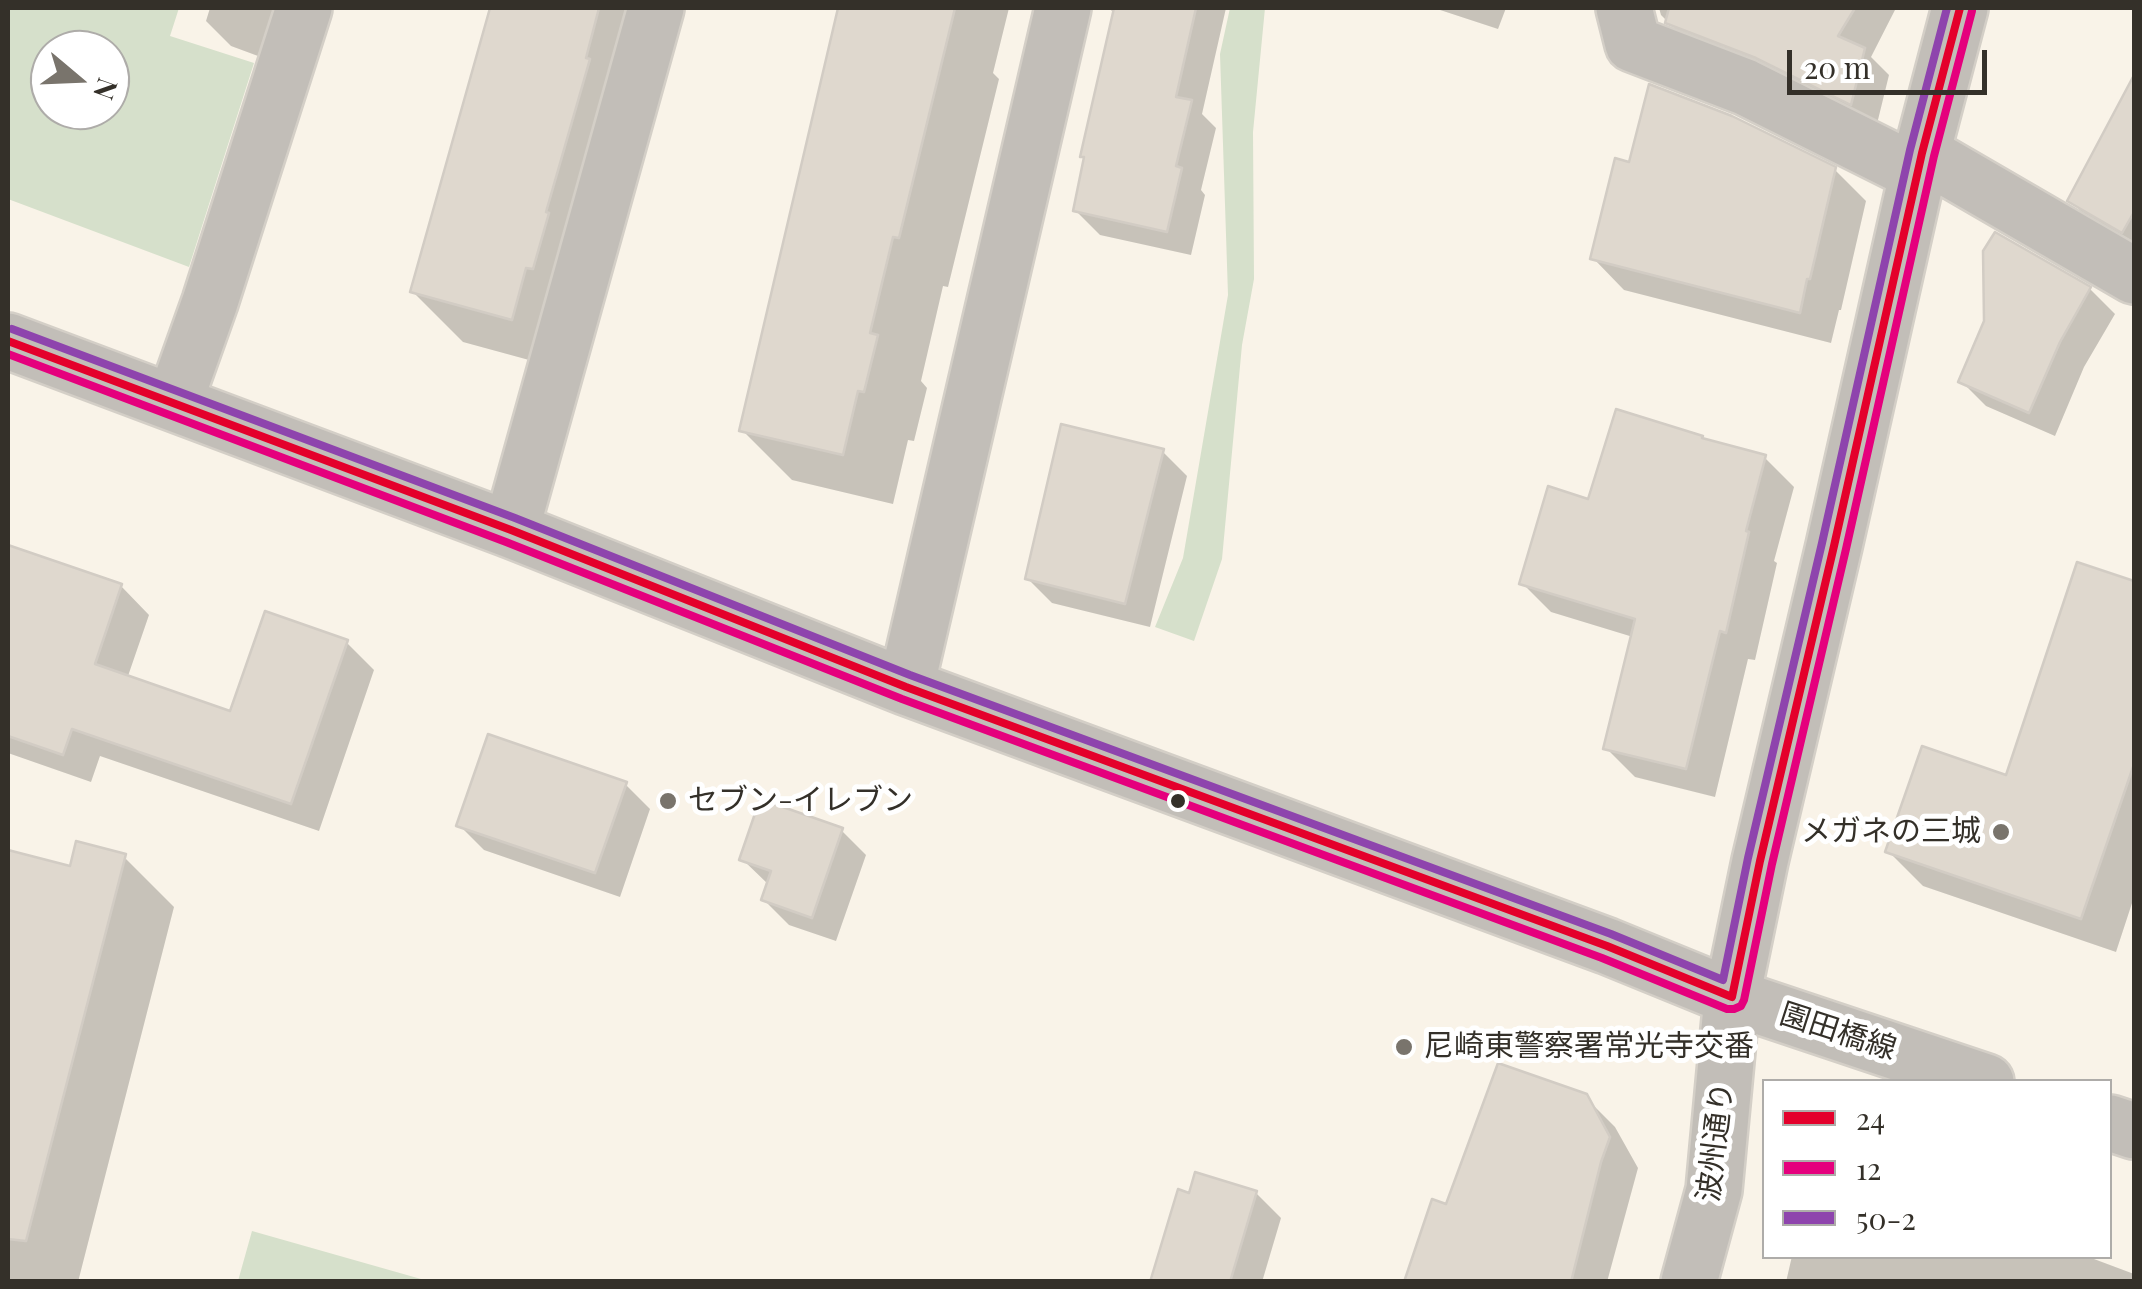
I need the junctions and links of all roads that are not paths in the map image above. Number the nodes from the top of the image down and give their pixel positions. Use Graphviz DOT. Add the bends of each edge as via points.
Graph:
graph roads {
  1 [pos="304,8"];
  2 [pos="656,8"];
  3 [pos="1063,8"];
  4 [pos="1624,8"];
  5 [pos="1960,8"];
  6 [pos="1919,163"];
  7 [pos="2134,276"];
  8 [pos="8,341"];
  9 [pos="174,403"];
  10 [pos="511,530"];
  11 [pos="906,687"];
  12 [pos="1732,997"];
  13 [pos="1977,1079"];
  14 [pos="1689,1282"];
  1 -- 9 [label="street"];
  2 -- 10 [label="street"];
  3 -- 11 [label="street"];
  4 -- 6 [label="street" via="1634,44"];
  5 -- 6 [label="street, 波州通り"];
  6 -- 7 [label="street"];
  6 -- 12 [label="street, 波州通り"];
  8 -- 9 [label="street, 園田橋線"];
  9 -- 10 [label="street, 園田橋線"];
  10 -- 11 [label="street, 園田橋線"];
  11 -- 12 [label="street, 園田橋線"];
  12 -- 13 [label="street, 園田橋線"];
  12 -- 14 [label="street, 波州通り" via="1714,1190"];
}
